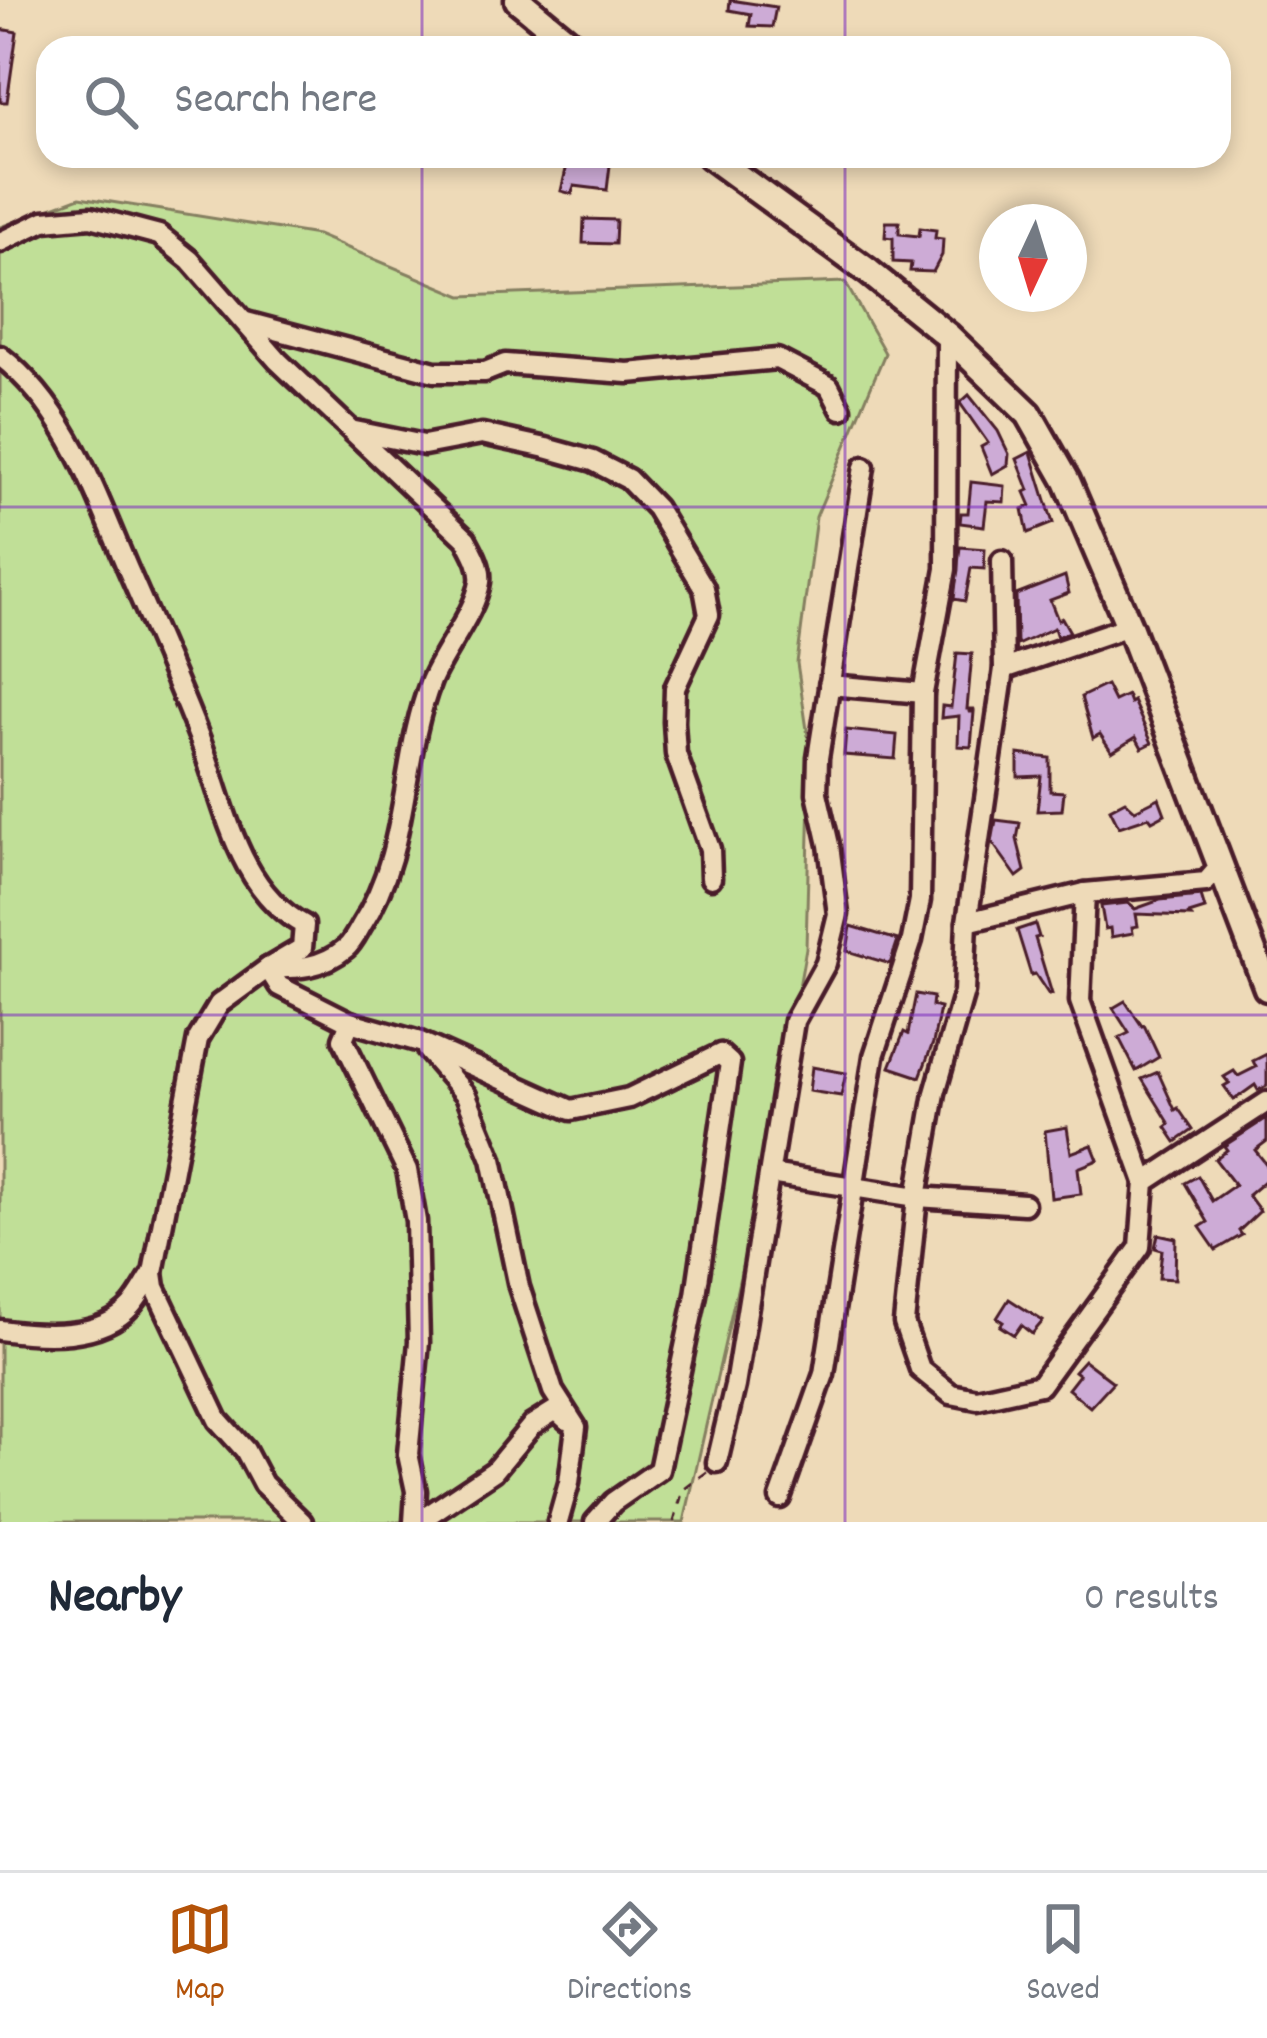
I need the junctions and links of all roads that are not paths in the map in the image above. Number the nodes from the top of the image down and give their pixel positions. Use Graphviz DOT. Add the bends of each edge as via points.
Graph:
graph roads {
  1 [pos="518,0"];
  2 [pos="562,36"];
  3 [pos="726,168"];
  4 [pos="0,242"];
  5 [pos="246,322"];
  6 [pos="947,335"];
  7 [pos="0,356"];
  8 [pos="842,409"];
  9 [pos="350,429"];
  10 [pos="864,467"];
  11 [pos="1002,562"];
  12 [pos="1129,626"];
  13 [pos="1004,669"];
  14 [pos="829,685"];
  15 [pos="923,693"];
  16 [pos="1218,868"];
  17 [pos="710,878"];
  18 [pos="1084,893"];
  19 [pos="967,922"];
  20 [pos="268,968"];
  21 [pos="1267,988"];
  22 [pos="350,1022"];
  23 [pos="420,1042"];
  24 [pos="1267,1102"];
  25 [pos="770,1174"];
  26 [pos="1145,1182"];
  27 [pos="852,1188"];
  28 [pos="917,1196"];
  29 [pos="1024,1204"];
  30 [pos="153,1273"];
  31 [pos="0,1330"];
  32 [pos="576,1427"];
  33 [pos="717,1462"];
  34 [pos="780,1498"];
  35 [pos="302,1522"];
  36 [pos="416,1522"];
  37 [pos="558,1522"];
  38 [pos="596,1522"];
  1 -- 2 [label="main road"];
  3 -- 6 [label="main road"];
  4 -- 5 [label="street" via="44,221 91,217 159,235"];
  5 -- 8 [label="street" via="435,372 506,364 646,372 777,359 829,386"];
  5 -- 9 [label="street"];
  6 -- 12 [label="main road" via="1029,414"];
  6 -- 15 [label="street" via="946,569"];
  7 -- 20 [label="street" via="29,383 86,469 258,889 304,925 302,948"];
  9 -- 17 [label="street" via="424,445 482,434 546,448 628,479 656,508 704,588 710,615 675,688 674,722 676,754 710,849"];
  9 -- 20 [label="street" via="466,539 480,584 430,684 392,862 375,904 347,947 304,970"];
  10 -- 14 [label="street"];
  11 -- 13 [label="street"];
  12 -- 13 [label="street"];
  12 -- 16 [label="main road"];
  13 -- 19 [label="street"];
  14 -- 15 [label="street"];
  14 -- 25 [label="street" via="817,793 838,914 826,963 794,1021"];
  15 -- 27 [label="street" via="920,900 874,1056"];
  16 -- 18 [label="street" via="1206,883"];
  16 -- 21 [label="main road"];
  18 -- 19 [label="street"];
  18 -- 26 [label="street" via="1080,1001"];
  19 -- 28 [label="street" via="964,992"];
  20 -- 22 [label="street" via="279,986"];
  20 -- 30 [label="street" via="218,1004 199,1039"];
  22 -- 23 [label="street"];
  22 -- 36 [label="street" via="343,1039 406,1170 416,1221 419,1342 408,1454"];
  23 -- 32 [label="street" via="466,1095 492,1159 519,1287 553,1391"];
  23 -- 38 [label="street" via="571,1111 629,1098 720,1054 730,1063 696,1294 659,1470"];
  24 -- 26 [label="street"];
  25 -- 27 [label="street"];
  25 -- 33 [label="street"];
  26 -- 28 [label="street" via="1140,1247 1069,1348 1040,1385 977,1400 951,1394 920,1370 904,1324"];
  27 -- 28 [label="street"];
  27 -- 34 [label="street" via="824,1374"];
  28 -- 29 [label="street"];
  30 -- 31 [label="street" via="130,1309 91,1329 41,1336"];
  30 -- 35 [label="street" via="218,1420"];
  32 -- 36 [label="street" via="556,1410 532,1425 494,1471"];
  32 -- 37 [label="street"];
}
